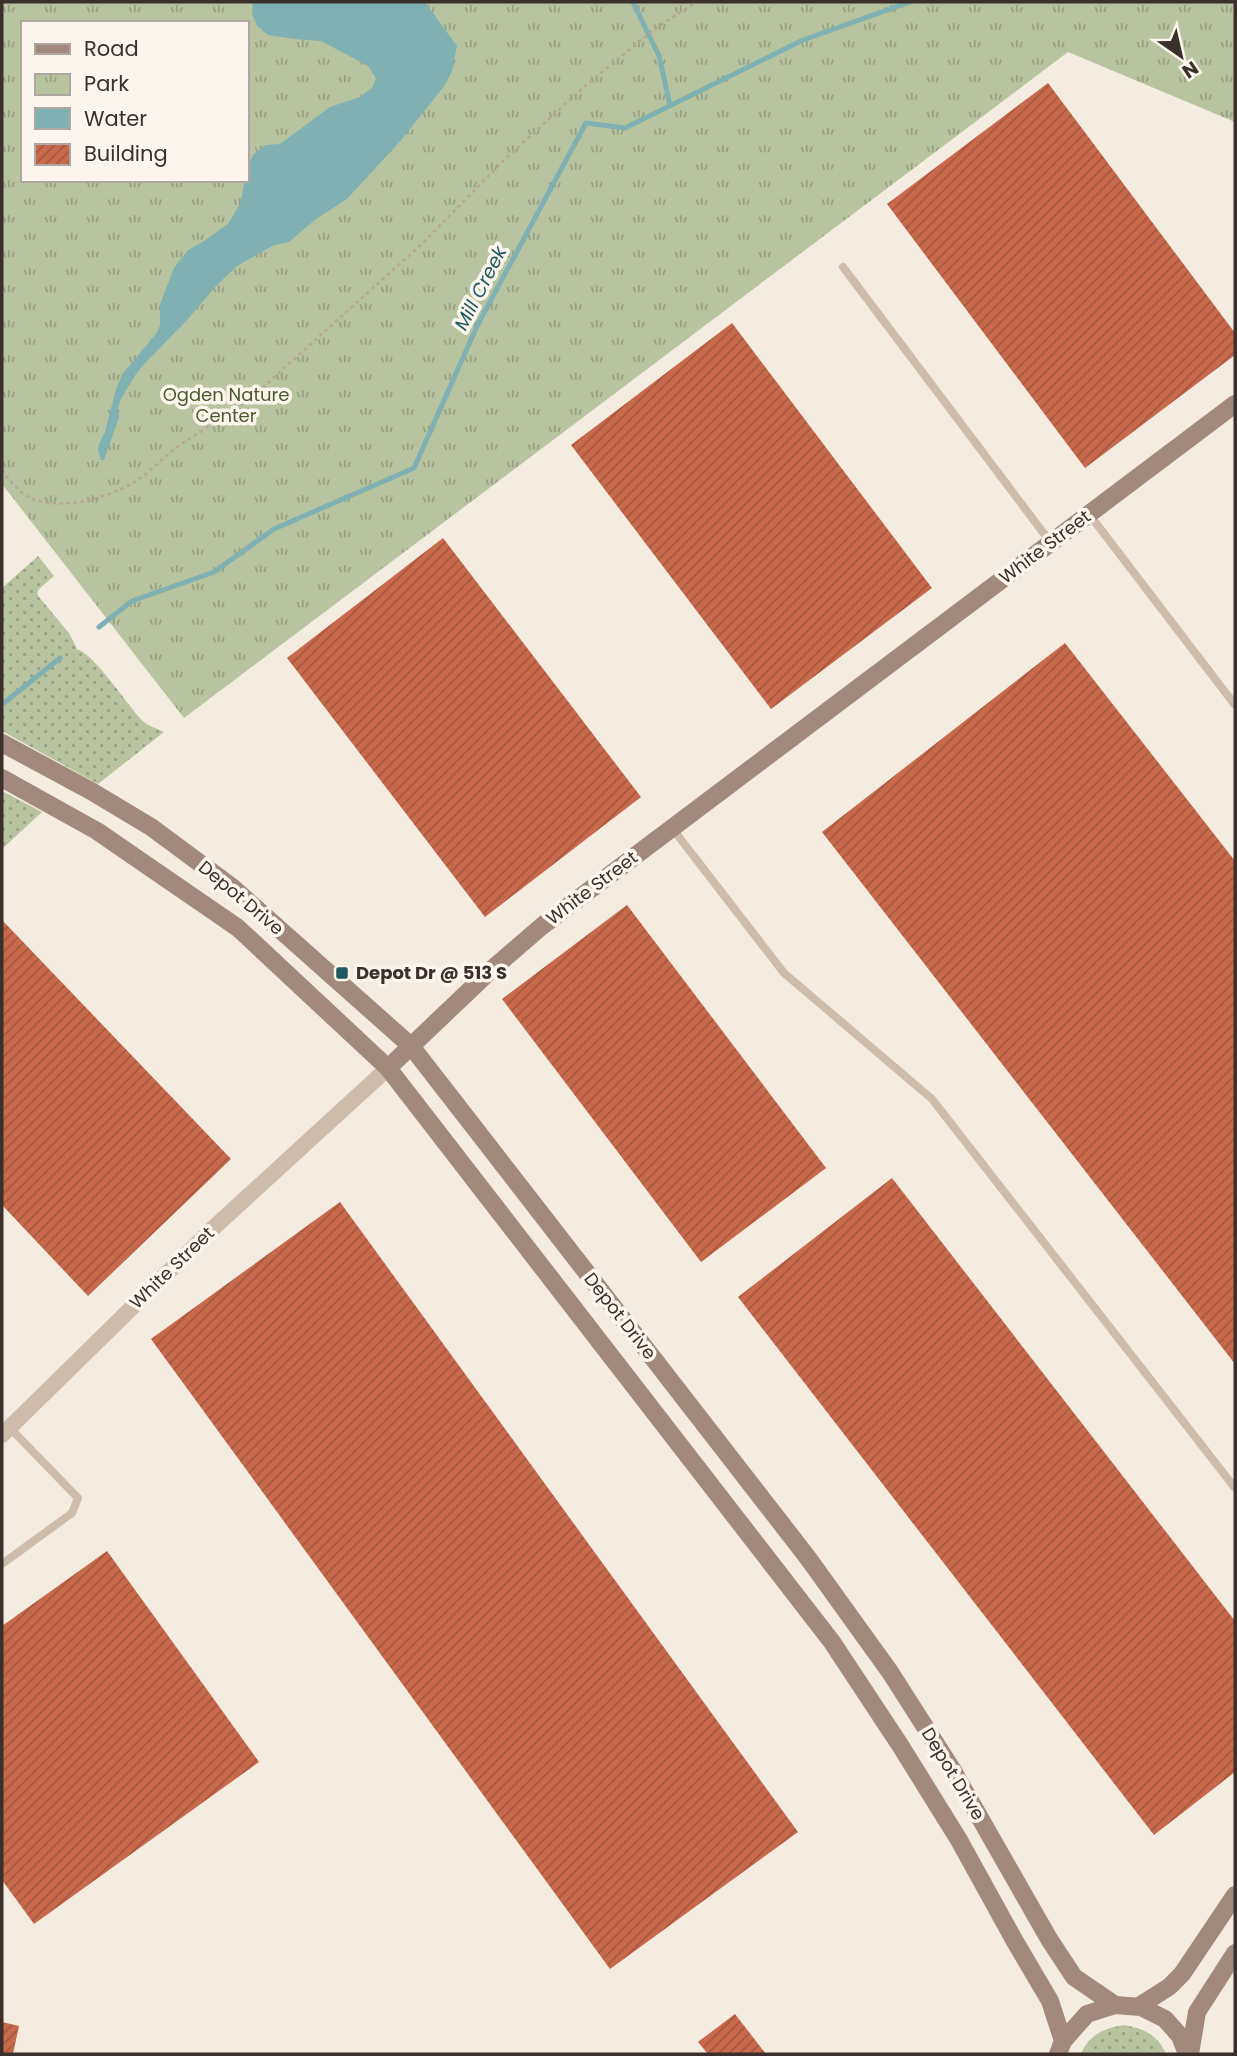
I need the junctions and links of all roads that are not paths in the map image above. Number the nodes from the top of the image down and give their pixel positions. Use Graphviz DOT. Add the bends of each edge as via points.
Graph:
graph roads {
  1 [pos="843,267"];
  2 [pos="1235,404"];
  3 [pos="1089,514"];
  4 [pos="1051,543"];
  5 [pos="1235,705"];
  6 [pos="2,743"];
  7 [pos="2,778"];
  8 [pos="672,828"];
  9 [pos="411,1046"];
  10 [pos="388,1068"];
  11 [pos="5,1431"];
  12 [pos="1235,1488"];
  13 [pos="2,1564"];
  14 [pos="1235,1895"];
  15 [pos="1235,1953"];
  16 [pos="1115,2005"];
  17 [pos="1139,2007"];
  18 [pos="1060,2048"];
  19 [pos="1188,2054"];
  1 -- 4 [label="lane"];
  2 -- 3 [label="main road, White Street"];
  3 -- 4 [label="main road, White Street"];
  3 -- 5 [label="lane"];
  4 -- 8 [label="main road, White Street"];
  6 -- 9 [label="main road, Depot Drive" via="151,827 232,887"];
  7 -- 10 [label="main road, Depot Drive" via="97,831 238,928"];
  8 -- 9 [label="main road, White Street" via="542,926"];
  8 -- 12 [label="lane" via="784,973 932,1099"];
  9 -- 10 [label="main road, White Street"];
  9 -- 16 [label="main road, Depot Drive" via="808,1558 952,1769 1074,1977"];
  10 -- 11 [label="street, White Street" via="199,1242"];
  10 -- 18 [label="main road, Depot Drive" via="832,1642 959,1840 1050,2001"];
  11 -- 13 [label="lane" via="78,1498 72,1513"];
  14 -- 17 [label="main road" via="1182,1974"];
  15 -- 19 [label="main road" via="1198,2012"];
  16 -- 17 [label="main road"];
  16 -- 18 [label="main road" via="1087,2014"];
  17 -- 19 [label="main road" via="1165,2019"];
}
